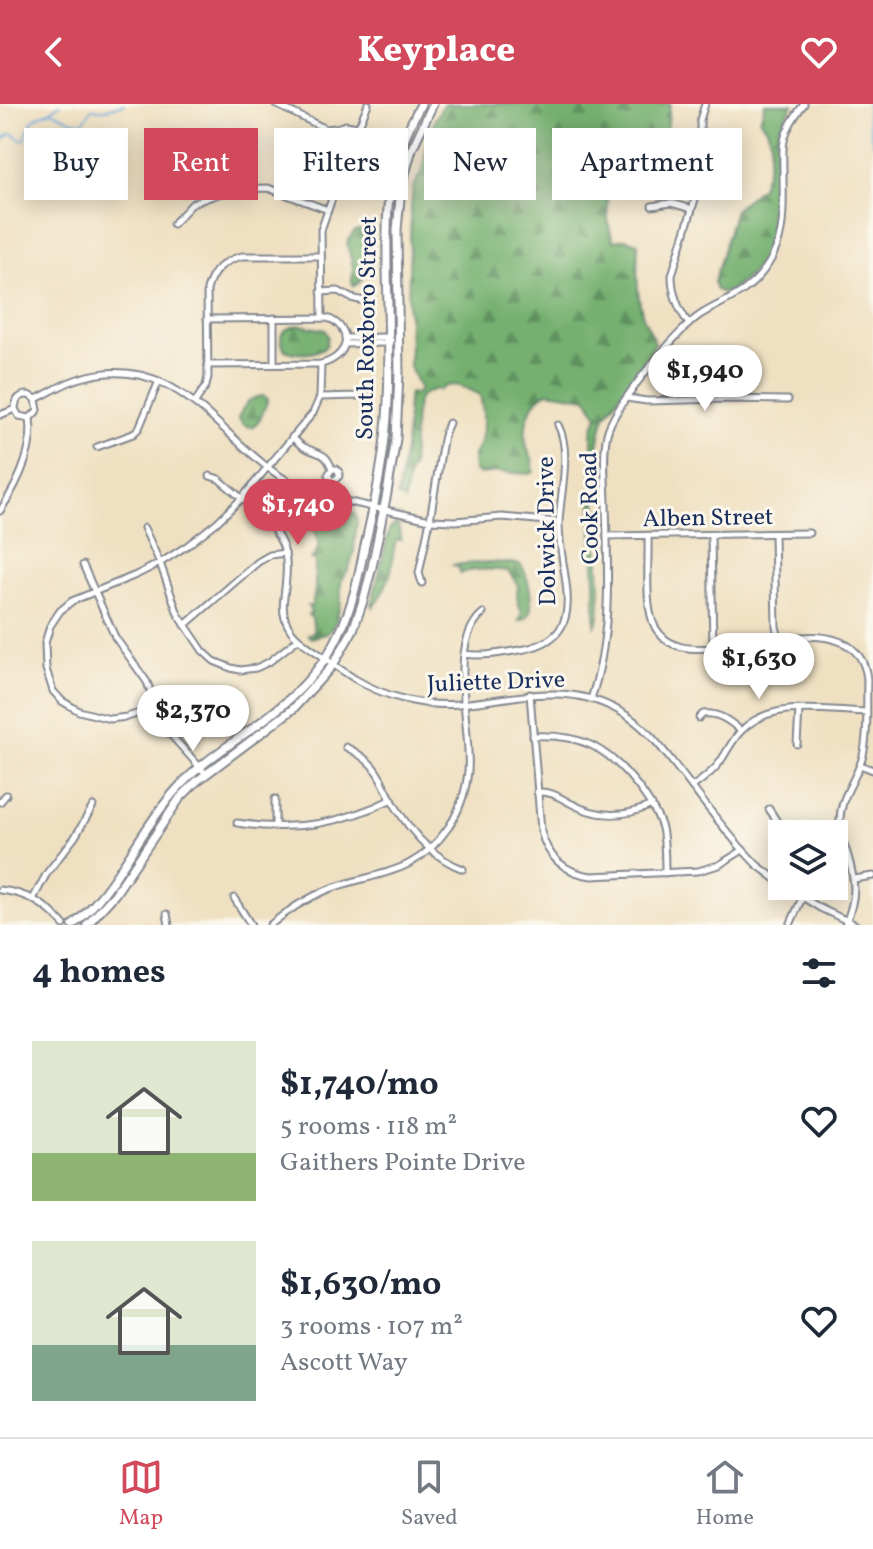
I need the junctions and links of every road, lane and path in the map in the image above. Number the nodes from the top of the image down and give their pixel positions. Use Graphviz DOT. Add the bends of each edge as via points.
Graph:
graph roads {
  1 [pos="275,104"];
  2 [pos="368,104"];
  3 [pos="421,104"];
  4 [pos="433,104"];
  5 [pos="705,104"];
  6 [pos="804,104"];
  7 [pos="358,127"];
  8 [pos="652,206"];
  9 [pos="692,209"];
  10 [pos="328,210"];
  11 [pos="173,224"];
  12 [pos="321,256"];
  13 [pos="321,292"];
  14 [pos="364,301"];
  15 [pos="322,317"];
  16 [pos="274,318"];
  17 [pos="207,319"];
  18 [pos="689,324"];
  19 [pos="388,340"];
  20 [pos="399,340"];
  21 [pos="345,341"];
  22 [pos="274,364"];
  23 [pos="321,364"];
  24 [pos="208,365"];
  25 [pos="159,381"];
  26 [pos="368,390"];
  27 [pos="320,397"];
  28 [pos="626,398"];
  29 [pos="36,399"];
  30 [pos="788,400"];
  31 [pos="195,402"];
  32 [pos="15,409"];
  33 [pos="0,415"];
  34 [pos="30,418"];
  35 [pos="449,423"];
  36 [pos="558,425"];
  37 [pos="292,437"];
  38 [pos="97,447"];
  39 [pos="267,467"];
  40 [pos="332,469"];
  41 [pos="210,476"];
  42 [pos="241,499"];
  43 [pos="373,508"];
  44 [pos="384,510"];
  45 [pos="0,511"];
  46 [pos="430,520"];
  47 [pos="559,522"];
  48 [pos="144,528"];
  49 [pos="809,533"];
  50 [pos="774,534"];
  51 [pos="711,535"];
  52 [pos="607,536"];
  53 [pos="648,536"];
  54 [pos="285,553"];
  55 [pos="160,563"];
  56 [pos="83,565"];
  57 [pos="422,583"];
  58 [pos="94,591"];
  59 [pos="483,613"];
  60 [pos="185,625"];
  61 [pos="298,639"];
  62 [pos="780,641"];
  63 [pos="713,648"];
  64 [pos="464,654"];
  65 [pos="326,659"];
  66 [pos="333,665"];
  67 [pos="530,694"];
  68 [pos="591,699"];
  69 [pos="464,704"];
  70 [pos="156,708"];
  71 [pos="799,710"];
  72 [pos="866,712"];
  73 [pos="699,718"];
  74 [pos="741,731"];
  75 [pos="533,736"];
  76 [pos="797,744"];
  77 [pos="346,747"];
  78 [pos="860,765"];
  79 [pos="200,767"];
  80 [pos="873,770"];
  81 [pos="206,774"];
  82 [pos="692,787"];
  83 [pos="537,792"];
  84 [pos="6,795"];
  85 [pos="275,799"];
  86 [pos="392,799"];
  87 [pos="0,802"];
  88 [pos="652,805"];
  89 [pos="93,806"];
  90 [pos="769,809"];
  91 [pos="776,820"];
  92 [pos="840,820"];
  93 [pos="237,823"];
  94 [pos="275,827"];
  95 [pos="430,848"];
  96 [pos="743,850"];
  97 [pos="848,859"];
  98 [pos="463,869"];
  99 [pos="665,873"];
  100 [pos="768,873"];
  101 [pos="873,876"];
  102 [pos="854,879"];
  103 [pos="0,890"];
  104 [pos="234,898"];
  105 [pos="33,899"];
  106 [pos="801,900"];
  107 [pos="806,900"];
  108 [pos="167,914"];
  109 [pos="846,923"];
  110 [pos="64,925"];
  111 [pos="73,925"];
  112 [pos="87,925"];
  113 [pos="169,925"];
  114 [pos="251,925"];
  115 [pos="270,925"];
  116 [pos="790,925"];
  117 [pos="856,925"];
  1 -- 7 [label="street" via="326,129"];
  2 -- 7 [label="street"];
  3 -- 19 [label="street, South Roxboro Street" via="395,166 388,205"];
  4 -- 20 [label="street, South Roxboro Street" via="401,188"];
  5 -- 9 [label="street" via="700,183"];
  6 -- 18 [label="street, Cook Road" via="783,145 782,224 775,254 747,289"];
  7 -- 10 [label="street"];
  8 -- 9 [label="street" via="671,203"];
  9 -- 18 [label="street" via="672,275 676,303"];
  10 -- 11 [label="street" via="268,188 233,189 193,203"];
  10 -- 12 [label="street"];
  12 -- 13 [label="street"];
  12 -- 17 [label="street" via="242,256 228,261 209,285"];
  13 -- 14 [label="street" via="338,291"];
  13 -- 15 [label="street"];
  15 -- 16 [label="street"];
  15 -- 21 [label="street" via="336,322"];
  16 -- 17 [label="street"];
  16 -- 22 [label="street"];
  17 -- 24 [label="street"];
  18 -- 28 [label="street, Cook Road"];
  19 -- 20 [label="street"];
  19 -- 21 [label="street"];
  19 -- 43 [label="street, South Roxboro Street" via="386,427"];
  20 -- 44 [label="street, South Roxboro Street" via="398,417"];
  21 -- 23 [label="street" via="338,357"];
  22 -- 23 [label="street"];
  22 -- 24 [label="street"];
  23 -- 27 [label="street"];
  24 -- 31 [label="street" via="206,386"];
  25 -- 29 [label="street" via="131,374 93,375"];
  25 -- 31 [label="street"];
  25 -- 38 [label="street" via="139,428"];
  26 -- 27 [label="street" via="359,396"];
  27 -- 37 [label="street"];
  28 -- 30 [label="street"];
  28 -- 52 [label="street, Cook Road" via="607,435"];
  29 -- 32 [label="street" via="22,396"];
  29 -- 34 [label="street" via="38,410"];
  31 -- 39 [label="street"];
  32 -- 33 [label="street"];
  32 -- 34 [label="street" via="22,418"];
  34 -- 45 [label="street" via="28,453"];
  35 -- 46 [label="street"];
  36 -- 47 [label="street, Dolwick Drive" via="564,478"];
  37 -- 39 [label="street"];
  37 -- 40 [label="street" via="323,455"];
  39 -- 42 [label="street"];
  39 -- 43 [label="street" via="314,494"];
  41 -- 42 [label="street"];
  42 -- 54 [label="street" via="272,527"];
  42 -- 55 [label="street"];
  43 -- 44 [label="street"];
  43 -- 65 [label="street, South Roxboro Street" via="347,617"];
  44 -- 46 [label="street"];
  44 -- 66 [label="street, South Roxboro Street" via="359,614"];
  46 -- 47 [label="street" via="502,517"];
  46 -- 57 [label="street" via="419,573"];
  47 -- 64 [label="street, Dolwick Drive" via="568,602 562,628 536,647"];
  48 -- 55 [label="street"];
  49 -- 50 [label="street, Alben Street"];
  50 -- 51 [label="street, Alben Street"];
  50 -- 62 [label="street"];
  51 -- 53 [label="street, Alben Street"];
  51 -- 63 [label="street"];
  52 -- 53 [label="street, Alben Street"];
  52 -- 68 [label="street, Cook Road" via="606,629"];
  53 -- 63 [label="street" via="649,609 657,630 679,647"];
  54 -- 60 [label="street" via="258,562"];
  54 -- 61 [label="street" via="283,610"];
  55 -- 58 [label="street"];
  55 -- 60 [label="street"];
  56 -- 58 [label="street"];
  58 -- 70 [label="street" via="120,645 147,682"];
  58 -- 70 [label="street" via="65,606 50,626 45,651 53,691 70,706 105,718"];
  59 -- 64 [label="street"];
  60 -- 61 [label="street" via="209,657 240,670 263,665"];
  61 -- 65 [label="street, Juliette Drive"];
  62 -- 63 [label="street"];
  62 -- 72 [label="street" via="825,638 847,644 866,668"];
  64 -- 69 [label="street"];
  65 -- 66 [label="street, Juliette Drive"];
  65 -- 79 [label="street, South Roxboro Street" via="287,702"];
  66 -- 69 [label="street, Juliette Drive" via="403,699"];
  66 -- 81 [label="street, South Roxboro Street" via="293,709"];
  67 -- 68 [label="street, Juliette Drive"];
  67 -- 69 [label="street, Juliette Drive"];
  67 -- 75 [label="street"];
  68 -- 82 [label="street, Juliette Drive" via="639,724"];
  69 -- 95 [label="street" via="466,784 453,820"];
  70 -- 79 [label="street" via="165,729"];
  71 -- 72 [label="street"];
  71 -- 74 [label="street" via="768,713"];
  71 -- 76 [label="street"];
  72 -- 78 [label="street"];
  73 -- 74 [label="street" via="711,713"];
  74 -- 82 [label="street" via="718,765"];
  75 -- 83 [label="street"];
  75 -- 88 [label="street" via="565,737 596,747 624,768"];
  77 -- 86 [label="street" via="374,766"];
  78 -- 80 [label="street"];
  78 -- 92 [label="street"];
  79 -- 81 [label="street"];
  79 -- 111 [label="street, South Roxboro Street" via="166,802 109,886"];
  81 -- 112 [label="street, South Roxboro Street" via="180,798 115,894"];
  82 -- 96 [label="street, Juliette Drive"];
  83 -- 88 [label="street" via="551,792 606,815"];
  83 -- 99 [label="street" via="546,847 568,870 592,876"];
  84 -- 87 [label="street"];
  85 -- 94 [label="street"];
  86 -- 94 [label="street" via="334,821"];
  86 -- 95 [label="street"];
  88 -- 99 [label="street" via="662,829"];
  89 -- 105 [label="street"];
  90 -- 91 [label="street"];
  93 -- 94 [label="street"];
  95 -- 98 [label="street"];
  95 -- 115 [label="street" via="397,870 314,896"];
  96 -- 99 [label="street" via="710,869"];
  96 -- 100 [label="street, Juliette Drive"];
  97 -- 102 [label="street"];
  101 -- 102 [label="street"];
  102 -- 109 [label="street"];
  103 -- 105 [label="street"];
  104 -- 114 [label="street"];
  105 -- 110 [label="street"];
  106 -- 116 [label="street"];
  107 -- 109 [label="street, Juliette Drive"];
  108 -- 113 [label="street"];
  109 -- 117 [label="street, Juliette Drive"];
}
